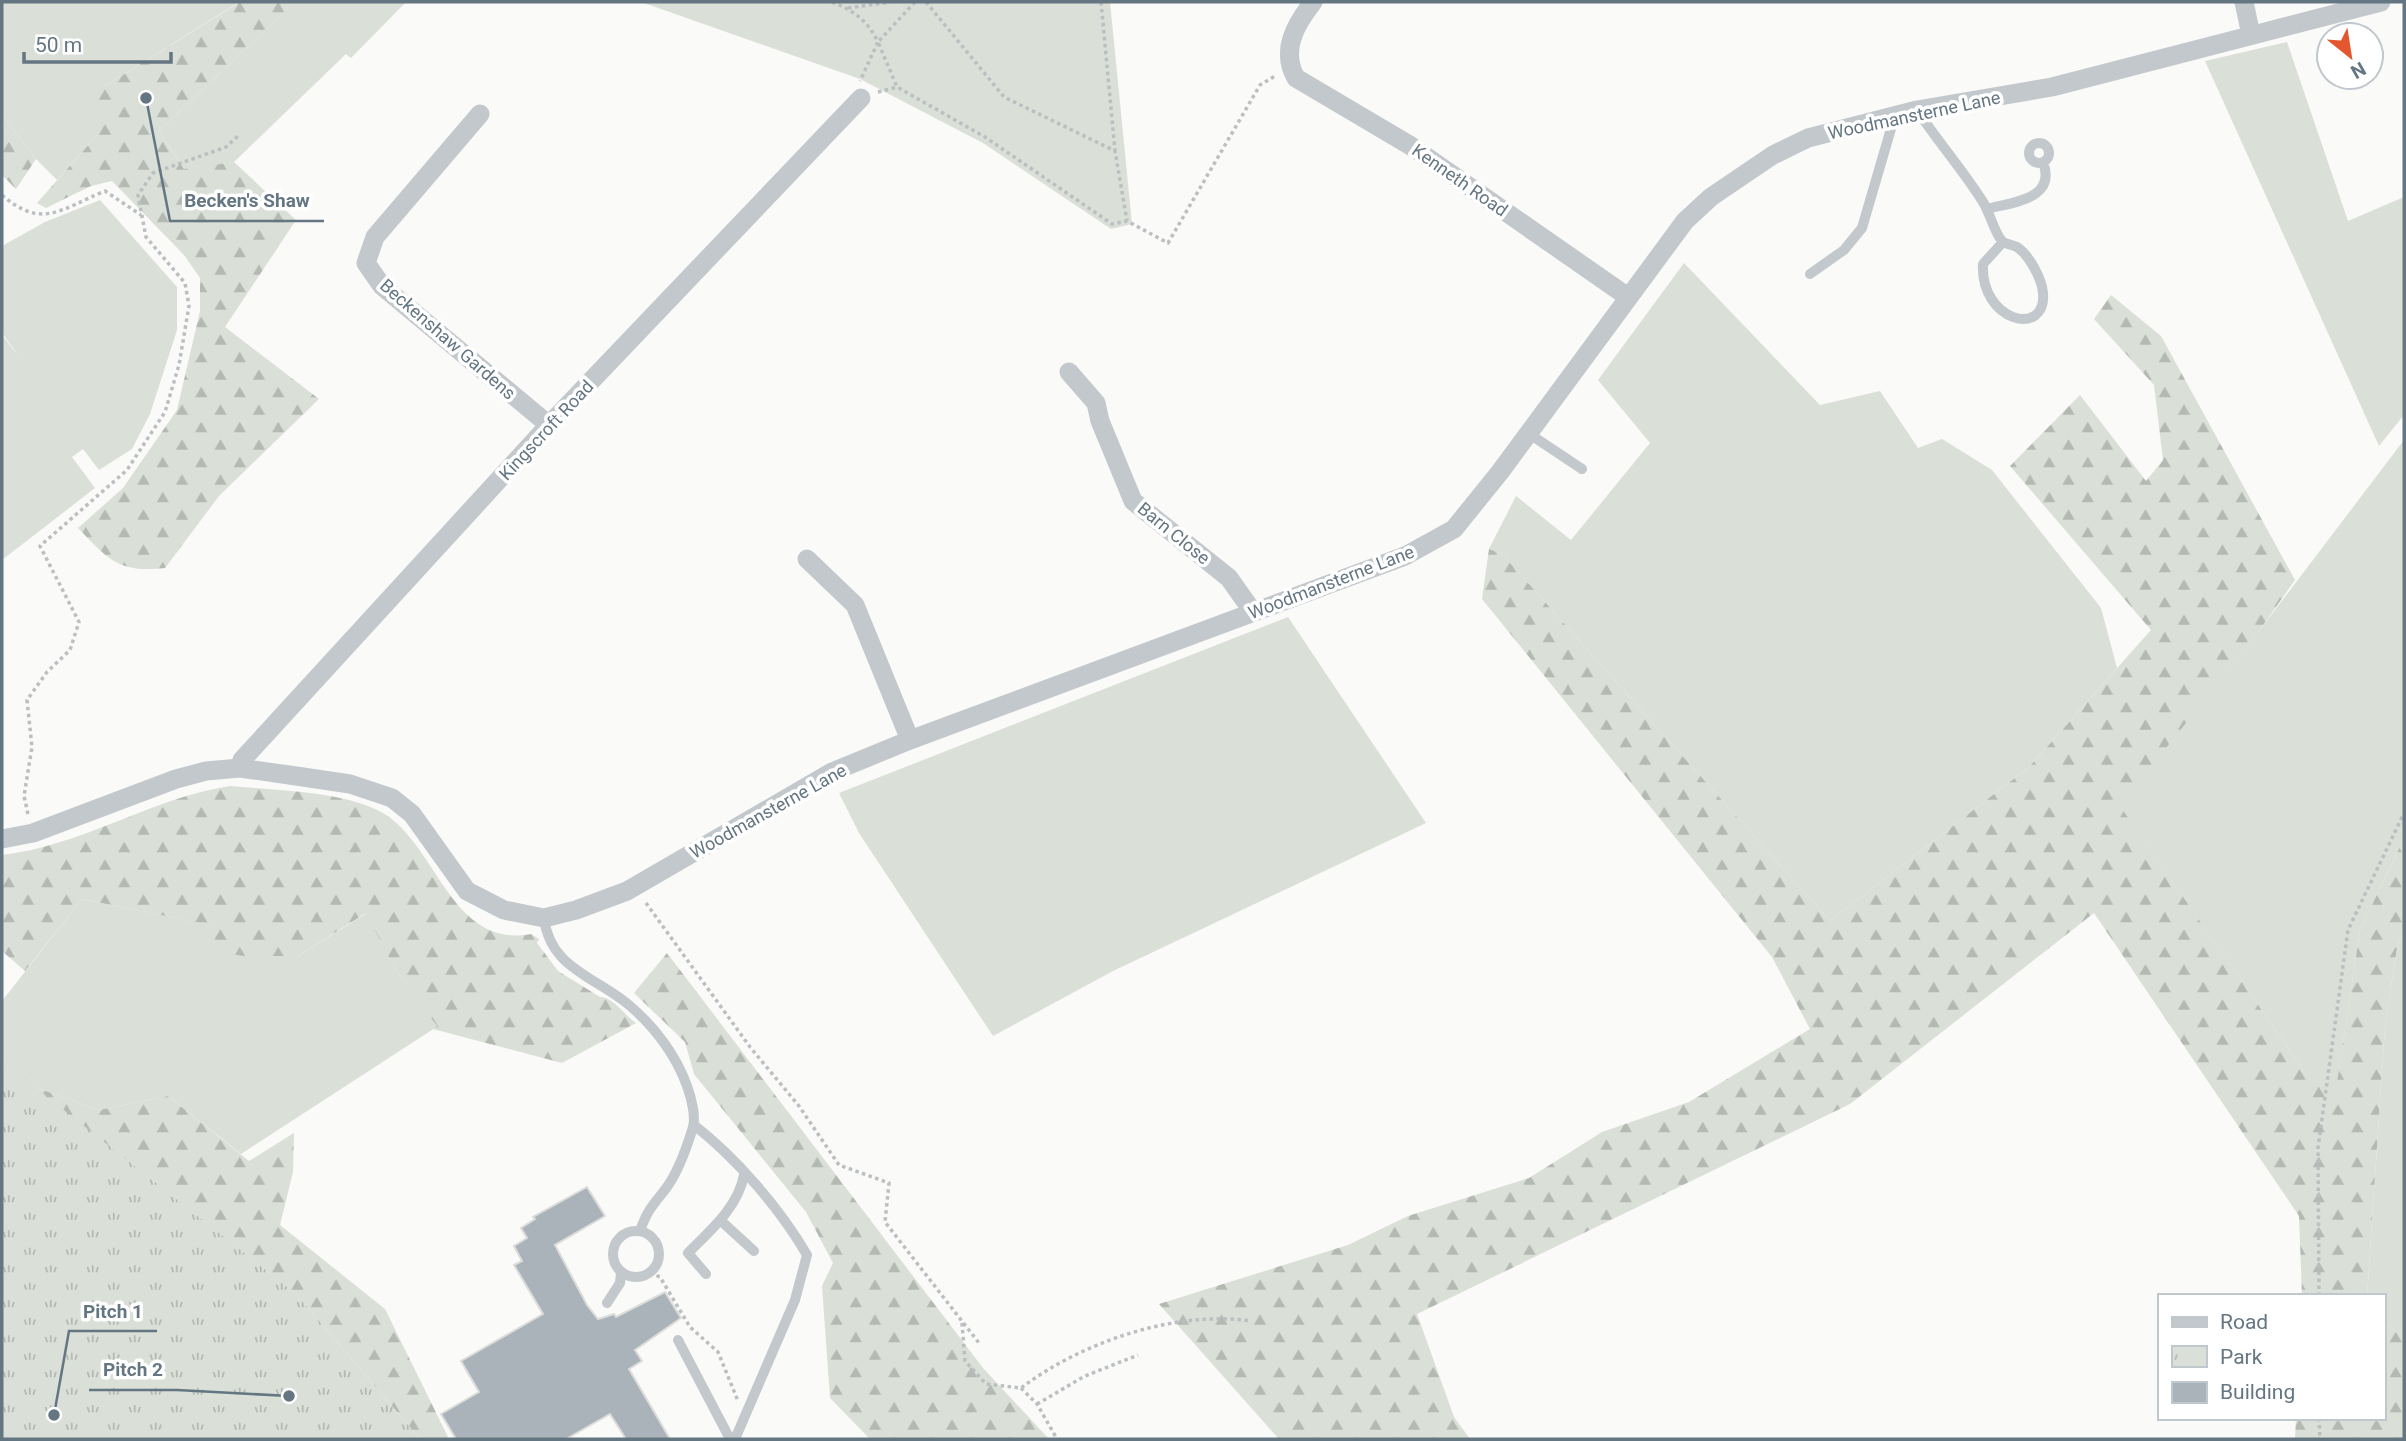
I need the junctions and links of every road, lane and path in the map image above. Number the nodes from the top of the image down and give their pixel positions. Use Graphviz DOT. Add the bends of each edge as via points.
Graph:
graph roads {
  1 [pos="832,2"];
  2 [pos="891,2"];
  3 [pos="915,2"];
  4 [pos="926,2"];
  5 [pos="1101,2"];
  6 [pos="1313,2"];
  7 [pos="2244,2"];
  8 [pos="2381,2"];
  9 [pos="848,8"];
  10 [pos="2251,34"];
  11 [pos="878,41"];
  12 [pos="1290,68"];
  13 [pos="861,98"];
  14 [pos="1917,110"];
  15 [pos="480,114"];
  16 [pos="1895,115"];
  17 [pos="239,135"];
  18 [pos="1115,151"];
  19 [pos="2043,162"];
  20 [pos="2,195"];
  21 [pos="1987,209"];
  22 [pos="141,215"];
  23 [pos="1127,220"];
  24 [pos="2003,242"];
  25 [pos="1810,274"];
  26 [pos="1628,297"];
  27 [pos="1069,373"];
  28 [pos="550,425"];
  29 [pos="1528,433"];
  30 [pos="1582,469"];
  31 [pos="807,559"];
  32 [pos="1253,612"];
  33 [pos="910,740"];
  34 [pos="240,768"];
  35 [pos="2404,813"];
  36 [pos="33,833"];
  37 [pos="2,839"];
  38 [pos="636,886"];
  39 [pos="544,918"];
  40 [pos="694,1125"];
  41 [pos="744,1174"];
  42 [pos="720,1220"];
  43 [pos="640,1231"];
  44 [pos="754,1251"];
  45 [pos="621,1273"];
  46 [pos="650,1273"];
  47 [pos="706,1274"];
  48 [pos="2319,1294"];
  49 [pos="607,1303"];
  50 [pos="962,1321"];
  51 [pos="1251,1321"];
  52 [pos="678,1340"];
  53 [pos="979,1343"];
  54 [pos="1138,1355"];
  55 [pos="1021,1388"];
  56 [pos="1037,1404"];
  57 [pos="746,1420"];
  58 [pos="2319,1420"];
  59 [pos="730,1439"];
  60 [pos="735,1439"];
  61 [pos="1057,1439"];
  62 [pos="2320,1439"];
  1 -- 9 [label="path"];
  2 -- 9 [label="path"];
  3 -- 11 [label="path"];
  4 -- 18 [label="path" via="1004,97"];
  5 -- 18 [label="path"];
  6 -- 12 [label="street" via="1296,24"];
  7 -- 10 [label="street"];
  8 -- 10 [label="street, Woodmansterne Lane"];
  9 -- 11 [label="path"];
  10 -- 14 [label="street, Woodmansterne Lane" via="2052,87"];
  11 -- 13 [label="path" via="860,79"];
  11 -- 23 [label="path" via="897,87 985,136 1112,224"];
  12 -- 23 [label="path" via="1260,85 1168,243"];
  12 -- 26 [label="street, Kenneth Road" via="1296,78 1411,146"];
  13 -- 28 [label="street, Kingscroft Road"];
  14 -- 16 [label="street, Woodmansterne Lane"];
  14 -- 21 [label="lane"];
  15 -- 28 [label="street, Beckenshaw Gardens" via="376,237 366,263 382,286"];
  16 -- 25 [label="lane" via="1862,228 1844,250"];
  16 -- 26 [label="street, Woodmansterne Lane" via="1808,138 1747,172 1685,221"];
  17 -- 22 [label="path" via="226,147 153,173 138,195"];
  18 -- 23 [label="path"];
  19 -- 21 [label="lane" via="2045,186 2028,198"];
  20 -- 22 [label="path" via="19,210 40,216 105,191"];
  21 -- 24 [label="lane"];
  22 -- 36 [label="path" via="146,237 185,283 189,306 183,341 165,412 127,470 40,545 79,622 70,650 27,700 32,747 24,796"];
  24 -- 24 [label="lane" via="2022,251 2043,289 2039,310 2029,318 2004,315 1989,296 1983,264"];
  26 -- 29 [label="street, Woodmansterne Lane"];
  27 -- 32 [label="street, Barn Close" via="1096,403 1133,501 1229,578"];
  28 -- 34 [label="street, Kingscroft Road" via="242,760"];
  29 -- 30 [label="lane"];
  29 -- 32 [label="street, Woodmansterne Lane" via="1454,530 1405,556"];
  31 -- 33 [label="street" via="855,605"];
  32 -- 33 [label="street, Woodmansterne Lane"];
  33 -- 38 [label="street, Woodmansterne Lane" via="832,772"];
  34 -- 36 [label="street, Woodmansterne Lane" via="176,779"];
  34 -- 39 [label="street, Woodmansterne Lane" via="350,784 392,798 412,814 467,891 503,910"];
  35 -- 48 [label="path" via="2348,930 2318,1148"];
  36 -- 37 [label="street, Woodmansterne Lane"];
  38 -- 39 [label="street, Woodmansterne Lane"];
  38 -- 50 [label="path" via="839,1165 889,1183 885,1222"];
  39 -- 40 [label="lane" via="546,938 566,964 630,1006 679,1062"];
  40 -- 41 [label="lane"];
  40 -- 43 [label="lane" via="666,1189 648,1207"];
  41 -- 42 [label="lane" via="741,1190"];
  41 -- 57 [label="lane" via="788,1222 807,1255 795,1300"];
  42 -- 44 [label="lane"];
  42 -- 47 [label="lane" via="688,1253"];
  43 -- 45 [label="lane" via="625,1233 614,1245 613,1260"];
  43 -- 46 [label="lane" via="658,1245 659,1260"];
  45 -- 46 [label="lane" via="636,1278"];
  45 -- 49 [label="lane"];
  46 -- 57 [label="path" via="660,1277 690,1327 719,1352"];
  50 -- 53 [label="path"];
  50 -- 55 [label="path" via="965,1361 986,1384"];
  51 -- 55 [label="path" via="1226,1317 1158,1326 1101,1345 1041,1373"];
  52 -- 59 [label="lane"];
  54 -- 56 [label="path" via="1085,1376"];
  55 -- 56 [label="path"];
  56 -- 61 [label="path"];
  57 -- 60 [label="lane"];
  58 -- 62 [label="path"];
}
